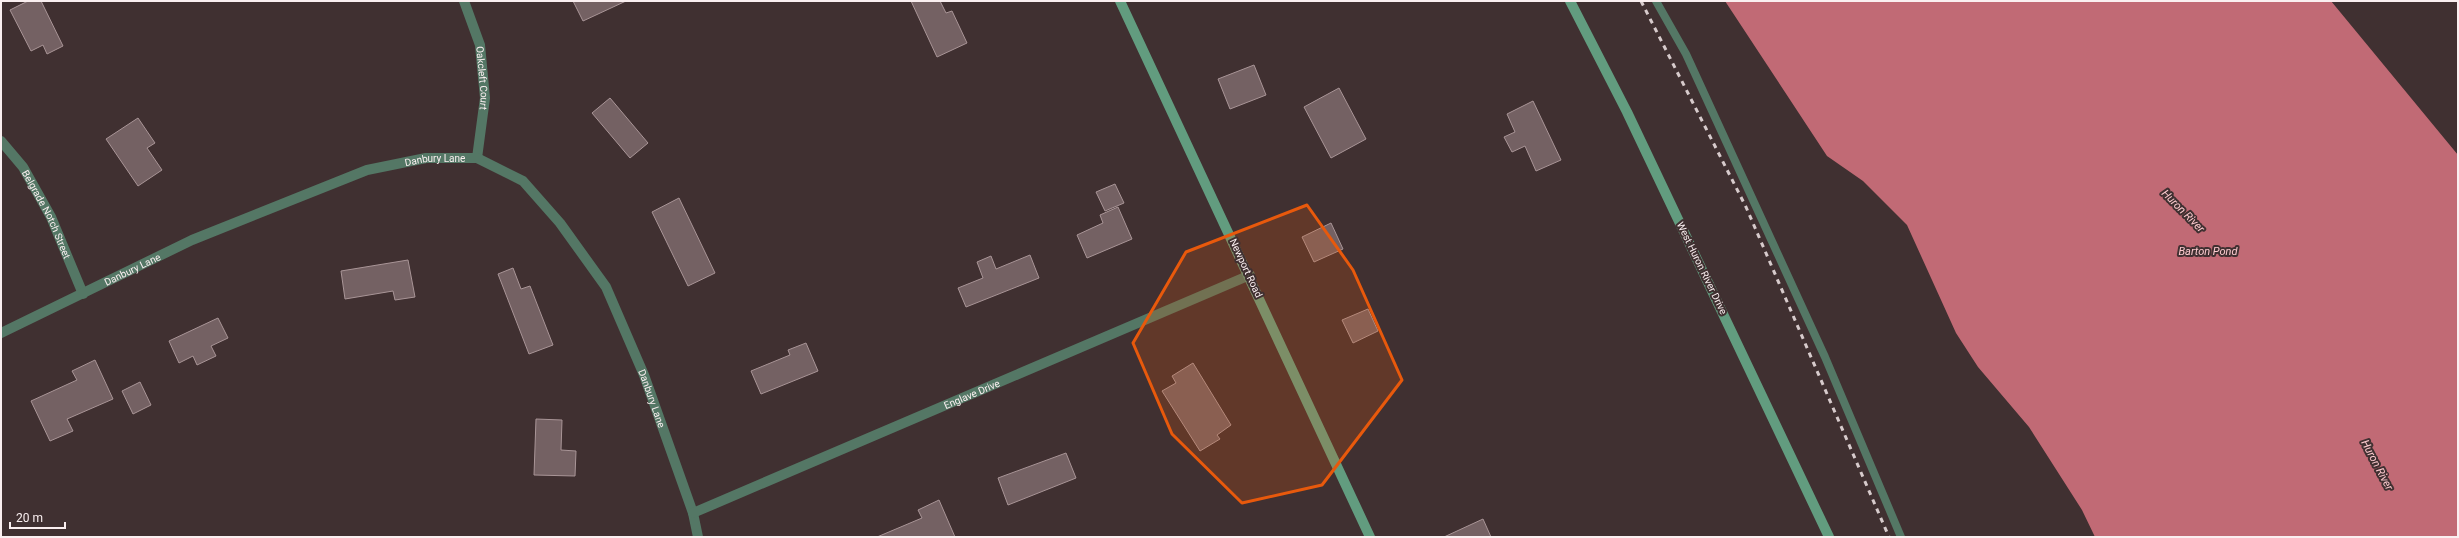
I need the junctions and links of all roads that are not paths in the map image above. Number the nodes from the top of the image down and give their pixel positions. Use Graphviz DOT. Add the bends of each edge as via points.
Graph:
graph roads {
  1 [pos="464,1"];
  2 [pos="1120,1"];
  3 [pos="1570,1"];
  4 [pos="1656,1"];
  5 [pos="1,141"];
  6 [pos="477,158"];
  7 [pos="1250,276"];
  8 [pos="83,294"];
  9 [pos="1,333"];
  10 [pos="693,513"];
  11 [pos="698,537"];
  12 [pos="1370,537"];
  13 [pos="1829,537"];
  14 [pos="1901,537"];
  1 -- 6 [label="street, Oakcleft Court" via="480,45 485,98"];
  2 -- 7 [label="street, Newport Road"];
  3 -- 13 [label="street, West Huron River Drive" via="1630,120"];
  4 -- 14 [label="lane" via="1686,54 1809,321"];
  5 -- 8 [label="street, Belgrade Notch Street" via="23,166 51,217"];
  6 -- 8 [label="street, Danbury Lane" via="426,158 368,170 192,240"];
  6 -- 10 [label="street, Danbury Lane" via="523,181 560,223 606,287 644,375"];
  7 -- 10 [label="street, Englave Drive"];
  7 -- 12 [label="street, Newport Road"];
  8 -- 9 [label="street, Danbury Lane"];
  10 -- 11 [label="street, Danbury Lane"];
}
